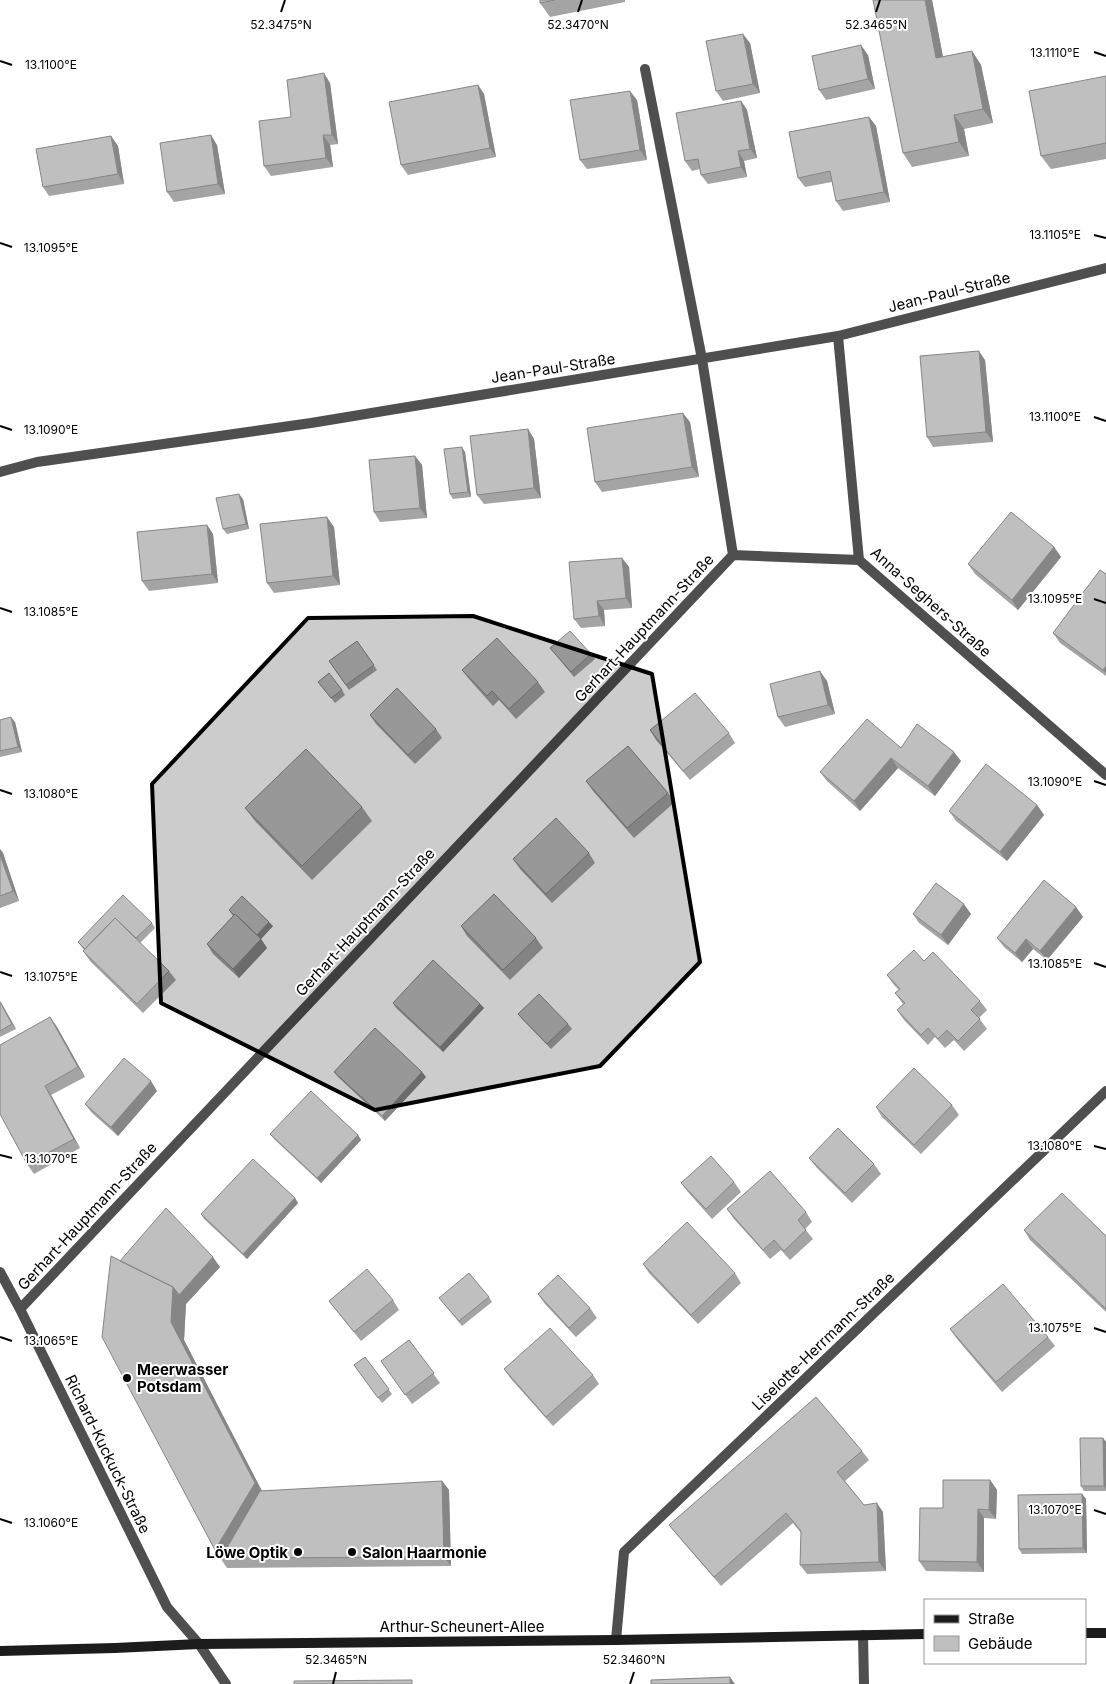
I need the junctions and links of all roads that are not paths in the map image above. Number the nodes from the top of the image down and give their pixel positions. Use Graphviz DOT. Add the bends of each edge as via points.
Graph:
graph roads {
  1 [pos="645,69"];
  2 [pos="1106,268"];
  3 [pos="838,336"];
  4 [pos="702,359"];
  5 [pos="0,472"];
  6 [pos="732,556"];
  7 [pos="859,560"];
  8 [pos="1106,774"];
  9 [pos="1106,1091"];
  10 [pos="0,1272"];
  11 [pos="20,1309"];
  12 [pos="1086,1633"];
  13 [pos="1106,1633"];
  14 [pos="924,1634"];
  15 [pos="863,1635"];
  16 [pos="616,1640"];
  17 [pos="199,1644"];
  18 [pos="0,1650"];
  19 [pos="226,1684"];
  20 [pos="864,1684"];
  1 -- 4 [label="street, Gerhart-Hauptmann-Straße"];
  2 -- 3 [label="street, Jean-Paul-Straße"];
  3 -- 4 [label="street, Jean-Paul-Straße"];
  3 -- 7 [label="street, Anna-Seghers-Straße"];
  4 -- 5 [label="street, Jean-Paul-Straße" via="311,423 38,462"];
  4 -- 6 [label="street, Gerhart-Hauptmann-Straße"];
  6 -- 7 [label="street, Gerhart-Hauptmann-Straße"];
  6 -- 11 [label="street, Gerhart-Hauptmann-Straße"];
  7 -- 8 [label="street, Anna-Seghers-Straße"];
  9 -- 16 [label="street, Liselotte-Herrmann-Straße" via="624,1552"];
  10 -- 11 [label="street, Richard-Kuckuck-Straße"];
  11 -- 17 [label="street, Richard-Kuckuck-Straße" via="153,1580 167,1606"];
  12 -- 13 [label="main road"];
  14 -- 15 [label="main road, Arthur-Scheunert-Allee"];
  15 -- 16 [label="main road, Arthur-Scheunert-Allee"];
  15 -- 20 [label="street"];
  16 -- 17 [label="main road, Arthur-Scheunert-Allee"];
  17 -- 18 [label="main road, Arthur-Scheunert-Allee"];
  17 -- 19 [label="street, Richard-Kuckuck-Straße"];
}
